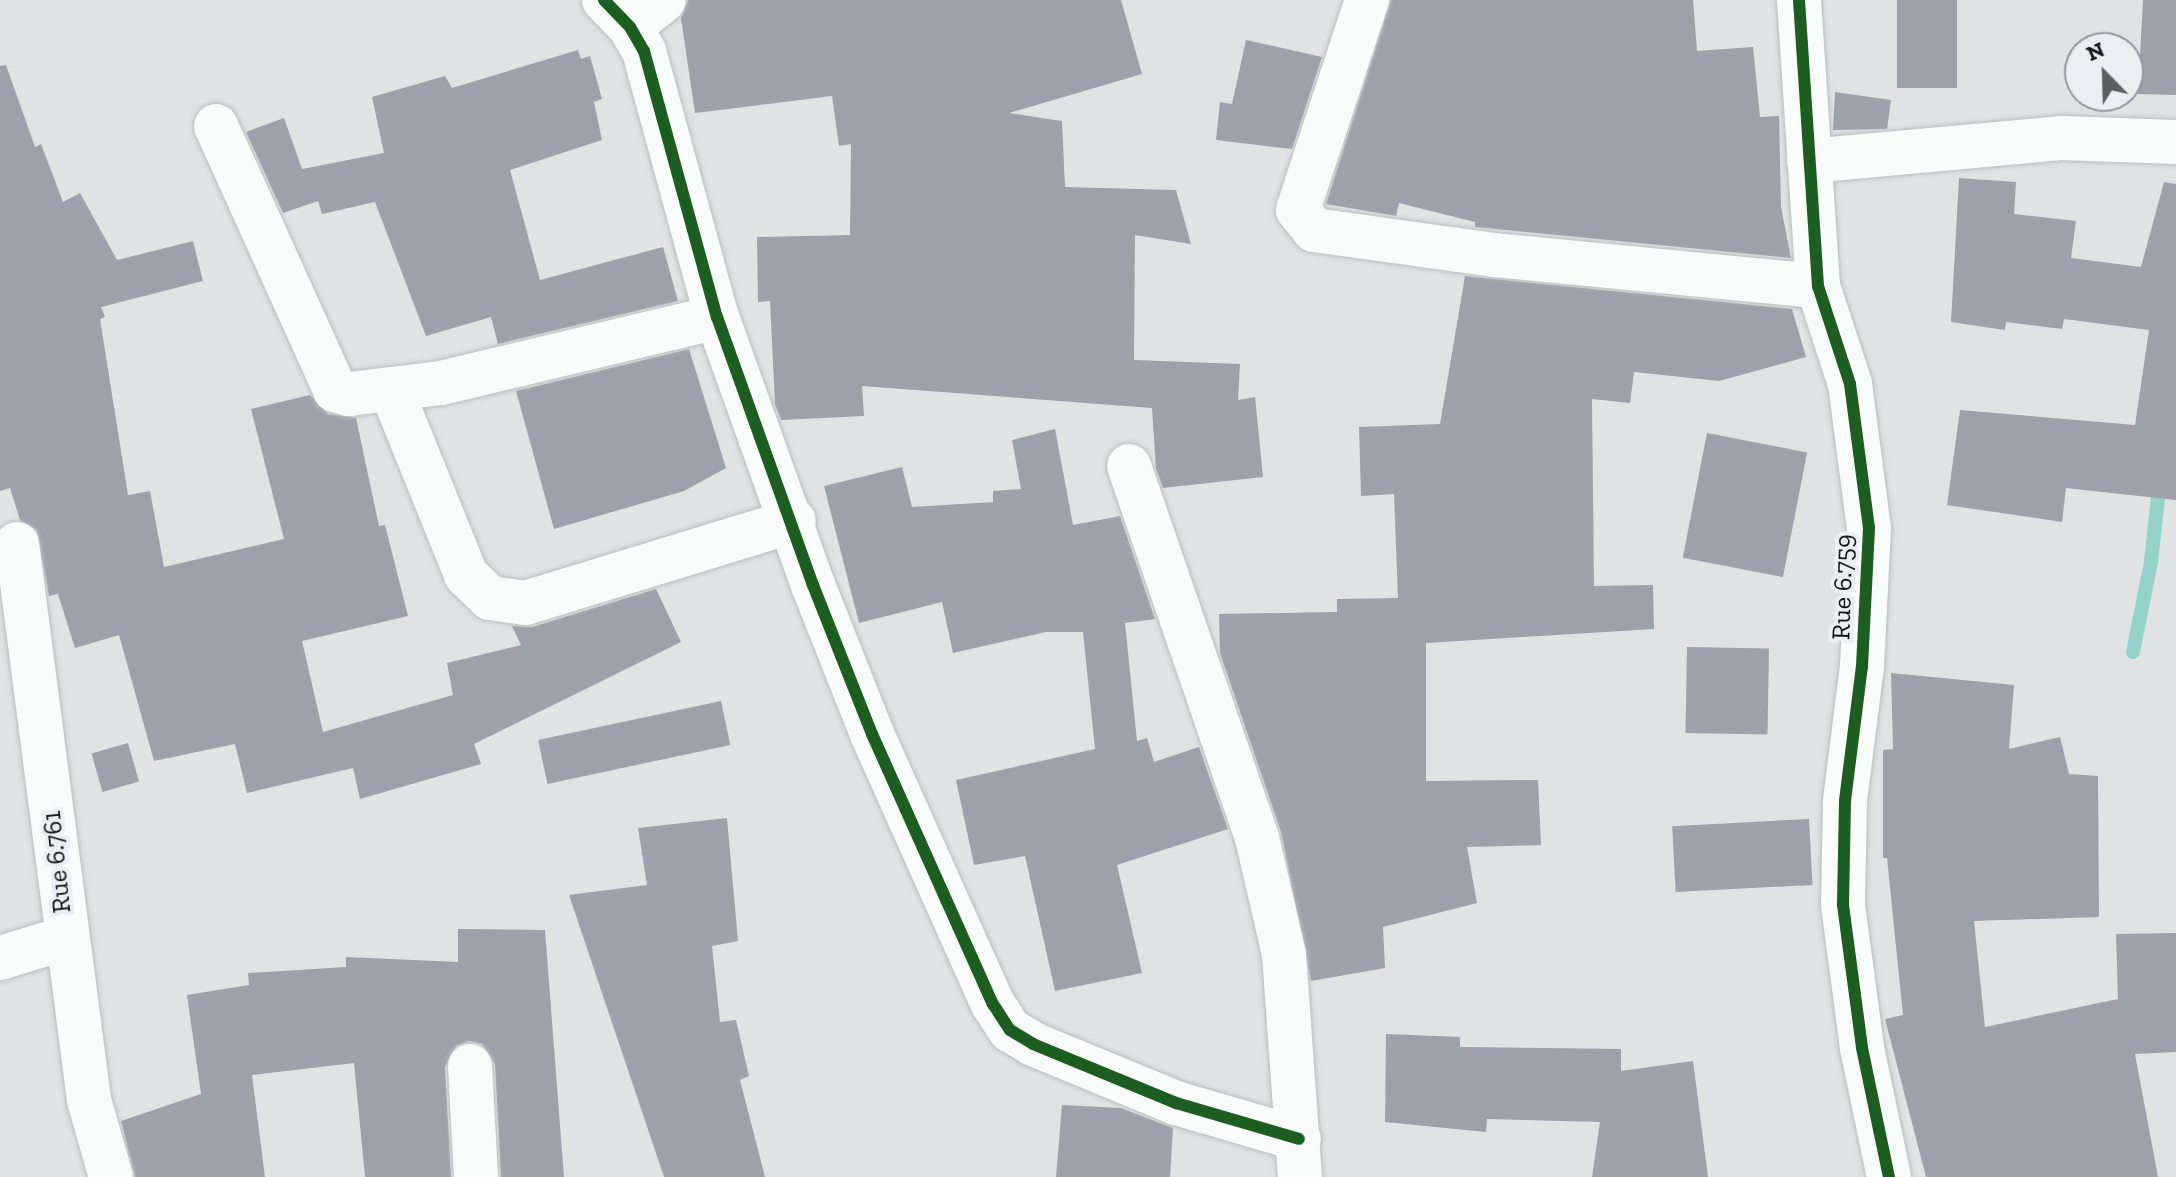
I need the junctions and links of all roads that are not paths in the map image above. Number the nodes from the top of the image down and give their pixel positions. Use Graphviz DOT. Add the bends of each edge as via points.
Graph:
graph roads {
  1 [pos="664,0"];
  2 [pos="1367,0"];
  3 [pos="1799,0"];
  4 [pos="617,13"];
  5 [pos="216,126"];
  6 [pos="2176,142"];
  7 [pos="1809,161"];
  8 [pos="1818,286"];
  9 [pos="717,317"];
  10 [pos="391,389"];
  11 [pos="1129,466"];
  12 [pos="794,521"];
  13 [pos="17,544"];
  14 [pos="66,938"];
  15 [pos="0,958"];
  16 [pos="470,1066"];
  17 [pos="1300,1158"];
  18 [pos="111,1177"];
  19 [pos="476,1177"];
  20 [pos="1889,1177"];
  1 -- 4 [label="street"];
  2 -- 8 [label="street" via="1298,210 1314,230 1494,255"];
  3 -- 7 [label="street, Rue 6.759"];
  4 -- 9 [label="street" via="644,51"];
  5 -- 10 [label="street" via="329,382 349,394"];
  6 -- 7 [label="street" via="2061,138"];
  7 -- 8 [label="street, Rue 6.759"];
  8 -- 20 [label="street, Rue 6.759" via="1850,384 1869,528 1862,666 1845,801 1843,905 1862,1048"];
  9 -- 10 [label="street" via="441,383"];
  9 -- 12 [label="street"];
  10 -- 12 [label="street" via="466,575 490,598 525,603"];
  11 -- 17 [label="street" via="1257,838 1284,954"];
  12 -- 17 [label="street" via="872,734 993,1004 1010,1030"];
  13 -- 14 [label="street, Rue 6.761"];
  14 -- 15 [label="street"];
  14 -- 18 [label="street, Rue 6.761" via="89,1100"];
  16 -- 19 [label="street"];
}
